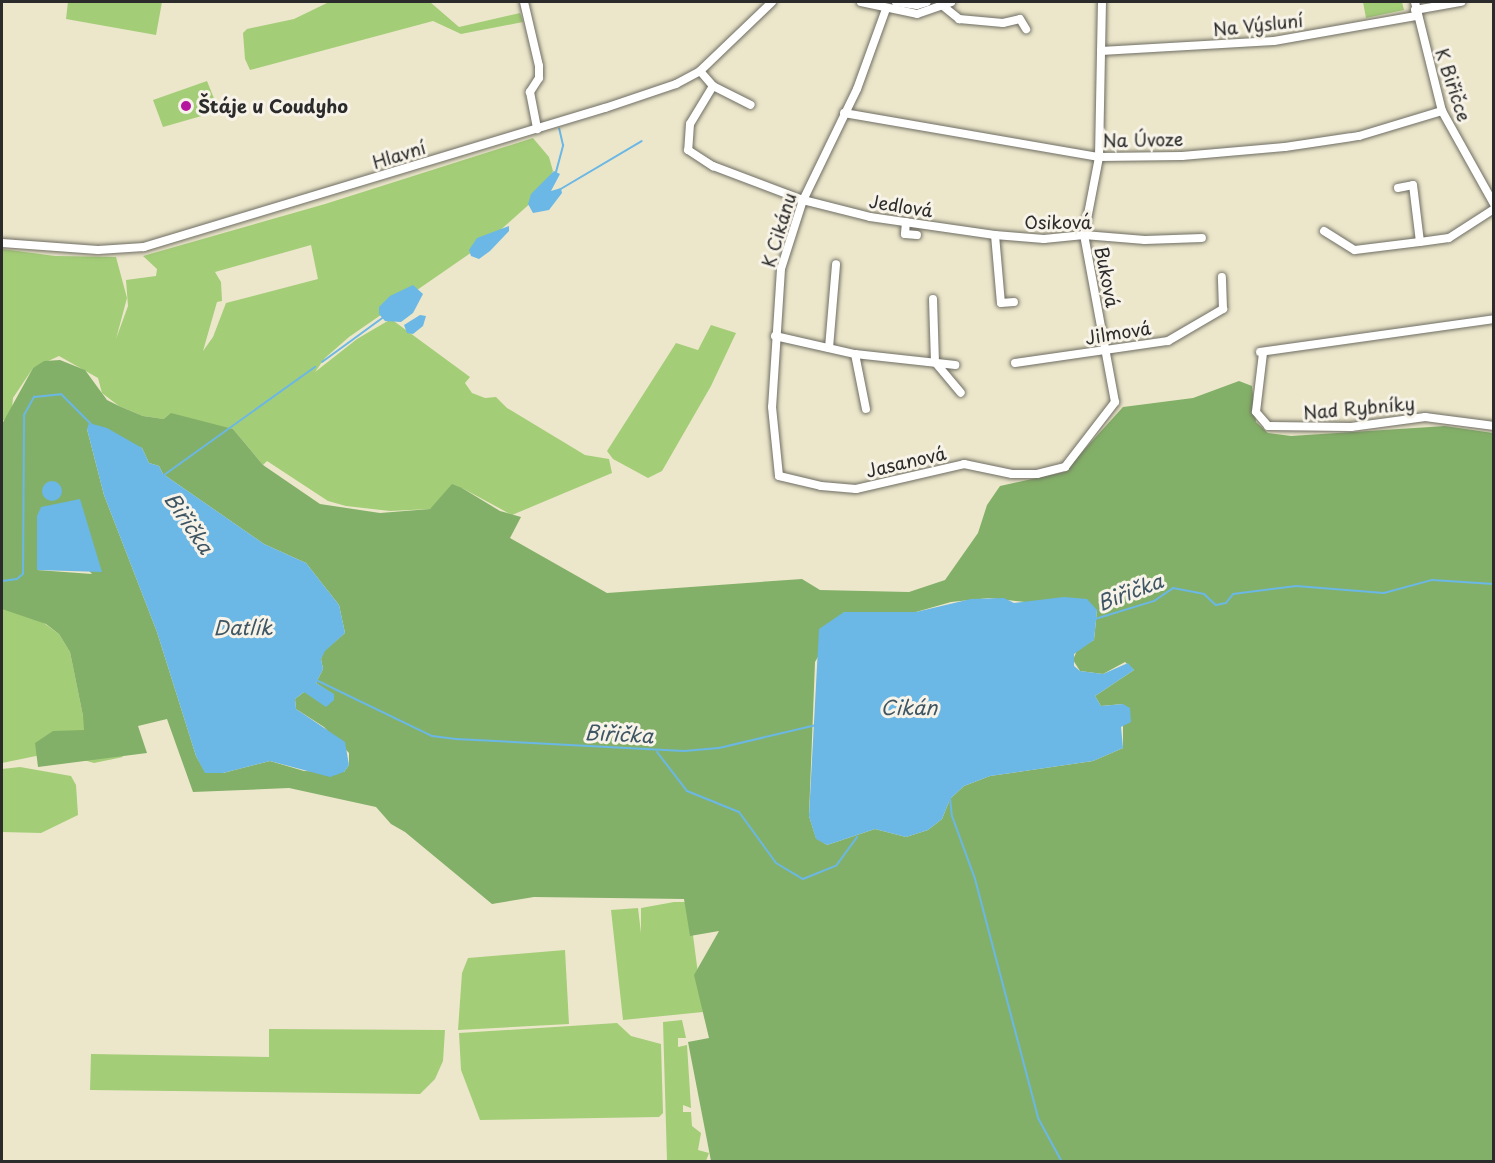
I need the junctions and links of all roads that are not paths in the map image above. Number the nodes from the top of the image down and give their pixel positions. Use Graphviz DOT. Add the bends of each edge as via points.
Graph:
graph roads {
  1 [pos="524,2"];
  2 [pos="772,2"];
  3 [pos="861,2"];
  4 [pos="896,2"];
  5 [pos="927,2"];
  6 [pos="1102,2"];
  7 [pos="1461,2"];
  8 [pos="947,4"];
  9 [pos="886,9"];
  10 [pos="1416,9"];
  11 [pos="1026,29"];
  12 [pos="1101,51"];
  13 [pos="700,72"];
  14 [pos="713,86"];
  15 [pos="751,105"];
  16 [pos="1442,111"];
  17 [pos="844,113"];
  18 [pos="537,129"];
  19 [pos="1099,157"];
  20 [pos="1398,188"];
  21 [pos="803,200"];
  22 [pos="1494,204"];
  23 [pos="1494,209"];
  24 [pos="906,222"];
  25 [pos="1324,231"];
  26 [pos="917,235"];
  27 [pos="1084,235"];
  28 [pos="995,236"];
  29 [pos="1202,238"];
  30 [pos="1420,242"];
  31 [pos="2,243"];
  32 [pos="836,264"];
  33 [pos="1222,277"];
  34 [pos="933,299"];
  35 [pos="1014,302"];
  36 [pos="1494,319"];
  37 [pos="775,336"];
  38 [pos="829,348"];
  39 [pos="1106,349"];
  40 [pos="855,354"];
  41 [pos="934,361"];
  42 [pos="1015,363"];
  43 [pos="955,365"];
  44 [pos="961,393"];
  45 [pos="1115,402"];
  46 [pos="866,409"];
  47 [pos="1494,426"];
  48 [pos="779,476"];
  1 -- 18 [label="street" via="539,66 539,78 530,92"];
  2 -- 13 [label="street, Hlavní"];
  3 -- 9 [label="street"];
  4 -- 5 [label="street"];
  6 -- 12 [label="street, Buková"];
  7 -- 10 [label="street, Na Výsluní"];
  8 -- 9 [label="street" via="917,14"];
  8 -- 11 [label="street" via="959,19 1003,23 1020,19"];
  9 -- 17 [label="street, K Cikánu"];
  10 -- 12 [label="street, Na Výsluní" via="1274,41"];
  10 -- 16 [label="street, K Biřičce"];
  12 -- 19 [label="street, Buková"];
  13 -- 14 [label="street"];
  13 -- 18 [label="street, Hlavní" via="676,84"];
  14 -- 15 [label="street"];
  14 -- 21 [label="street, Jedlová" via="690,124 688,150 713,166"];
  16 -- 19 [label="street, Na Úvoze" via="1359,136 1285,147 1182,156"];
  16 -- 22 [label="street, K Biřičce"];
  17 -- 19 [label="street, Na Úvoze"];
  17 -- 21 [label="street, K Cikánu"];
  18 -- 31 [label="street, Hlavní" via="144,247 98,250"];
  19 -- 27 [label="street, Buková"];
  20 -- 30 [label="street" via="1413,185"];
  21 -- 24 [label="street, Jedlová"];
  21 -- 37 [label="street, K Cikánu" via="781,269"];
  23 -- 30 [label="street" via="1449,238"];
  24 -- 26 [label="street" via="905,234"];
  24 -- 28 [label="street, Jedlová"];
  25 -- 30 [label="street" via="1355,250"];
  27 -- 28 [label="street, Osiková" via="1044,239"];
  27 -- 29 [label="street, Osiková" via="1145,240"];
  27 -- 39 [label="street, Buková"];
  28 -- 35 [label="street" via="1001,303"];
  32 -- 38 [label="street"];
  33 -- 39 [label="street, Jilmová" via="1222,309 1168,341"];
  34 -- 41 [label="street"];
  36 -- 47 [label="street, Nad Rybníky" via="1261,352 1257,412 1268,426 1351,427 1425,417"];
  37 -- 38 [label="street"];
  37 -- 48 [label="street, K Cikánu" via="772,407"];
  38 -- 40 [label="street"];
  39 -- 42 [label="street, Jilmová"];
  39 -- 45 [label="street, Buková"];
  40 -- 41 [label="street"];
  40 -- 46 [label="street"];
  41 -- 43 [label="street"];
  41 -- 44 [label="street"];
  45 -- 48 [label="street, Jasanová" via="1065,467 1037,474 1011,474 964,464 856,489"];
}
